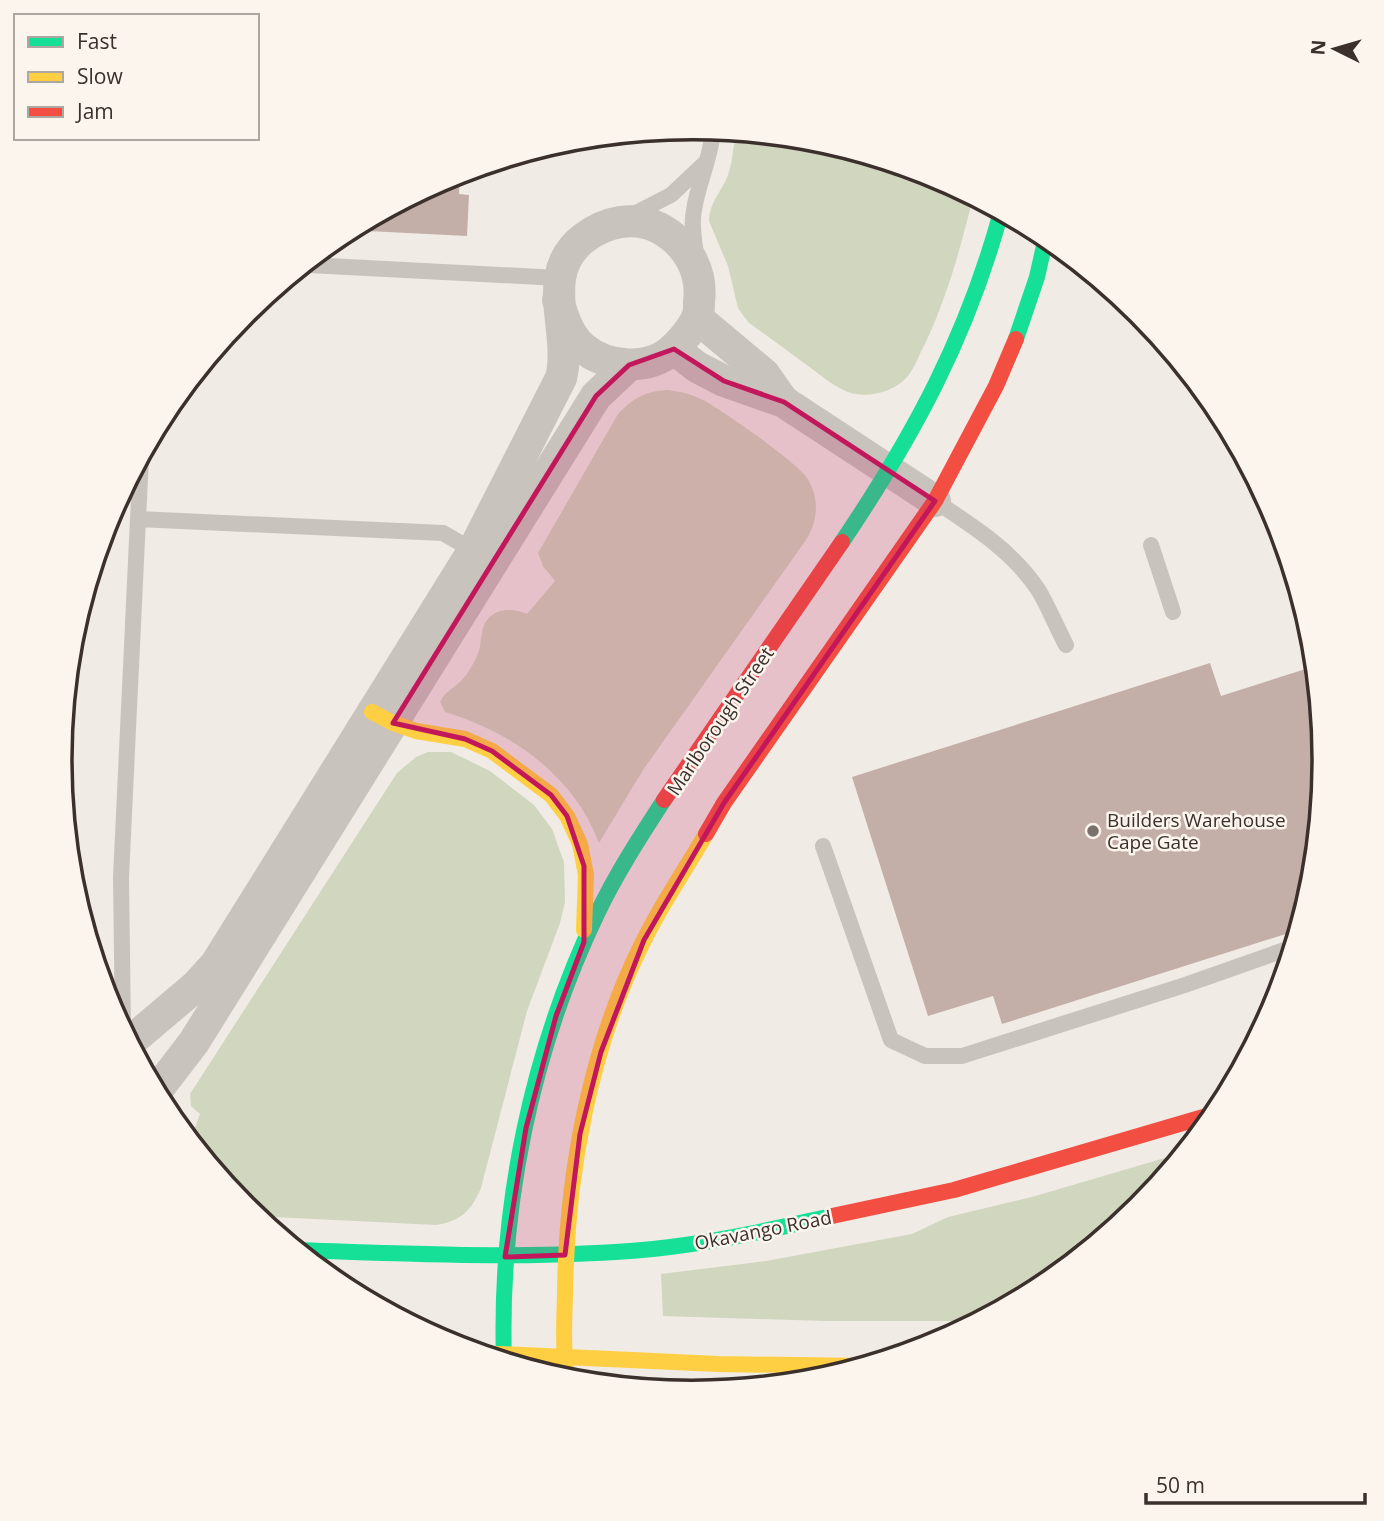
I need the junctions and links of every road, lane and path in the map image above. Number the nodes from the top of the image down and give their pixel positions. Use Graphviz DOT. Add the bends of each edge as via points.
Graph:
graph roads {
  1 [pos="711,141"];
  2 [pos="709,159"];
  3 [pos="999,221"];
  4 [pos="615,222"];
  5 [pos="1043,250"];
  6 [pos="317,266"];
  7 [pos="698,271"];
  8 [pos="558,289"];
  9 [pos="697,318"];
  10 [pos="674,349"];
  11 [pos="629,365"];
  12 [pos="784,402"];
  13 [pos="889,471"];
  14 [pos="140,478"];
  15 [pos="935,501"];
  16 [pos="138,519"];
  17 [pos="1151,545"];
  18 [pos="483,556"];
  19 [pos="1173,612"];
  20 [pos="1066,645"];
  21 [pos="382,718"];
  22 [pos="823,846"];
  23 [pos="584,942"];
  24 [pos="1282,951"];
  25 [pos="127,1016"];
  26 [pos="133,1029"];
  27 [pos="137,1037"];
  28 [pos="161,1080"];
  29 [pos="163,1084"];
  30 [pos="1198,1119"];
  31 [pos="311,1250"];
  32 [pos="565,1255"];
  33 [pos="505,1256"];
  34 [pos="504,1351"];
  35 [pos="525,1358"];
  36 [pos="564,1358"];
  37 [pos="828,1366"];
  38 [pos="565,1368"];
  1 -- 2 [label="lane"];
  2 -- 4 [label="lane" via="671,195"];
  2 -- 7 [label="lane" via="692,228"];
  3 -- 13 [label="street, Marlborough Street" via="965,326"];
  4 -- 7 [label="street" via="656,226 674,237"];
  4 -- 8 [label="street" via="579,242 566,258"];
  5 -- 15 [label="street" via="1038,277 996,386"];
  6 -- 8 [label="lane"];
  7 -- 9 [label="street"];
  8 -- 11 [label="street" via="565,325 581,346 603,360"];
  8 -- 18 [label="street" via="565,359 561,378"];
  9 -- 10 [label="street"];
  9 -- 12 [label="street" via="764,374"];
  10 -- 11 [label="street" via="653,361"];
  10 -- 12 [label="street" via="724,381"];
  11 -- 18 [label="street" via="596,396"];
  12 -- 13 [label="street"];
  13 -- 15 [label="street"];
  13 -- 23 [label="street, Marlborough Street" via="638,841"];
  14 -- 16 [label="lane"];
  15 -- 20 [label="lane" via="1016,562 1039,591"];
  15 -- 32 [label="street" via="724,803 644,940 601,1052 583,1122 570,1191"];
  16 -- 18 [label="lane" via="443,533"];
  16 -- 25 [label="lane" via="121,877"];
  17 -- 19 [label="lane"];
  18 -- 21 [label="street"];
  21 -- 23 [label="street" via="416,731 465,739 492,751 551,795 579,844 586,875"];
  21 -- 26 [label="street" via="216,964 196,986"];
  21 -- 29 [label="street" via="194,1042"];
  22 -- 24 [label="lane" via="891,1040 925,1056 961,1056"];
  23 -- 33 [label="street, Marlborough Street" via="534,1094"];
  27 -- 28 [label="street" via="157,1056"];
  30 -- 32 [label="street, Okavango Road" via="954,1190 772,1230 654,1249"];
  31 -- 33 [label="street, Okavango Road"];
  32 -- 33 [label="street, Okavango Road"];
  32 -- 36 [label="street"];
  33 -- 34 [label="street, Marlborough Street"];
  35 -- 36 [label="street"];
  36 -- 37 [label="street"];
  36 -- 38 [label="street"];
}
